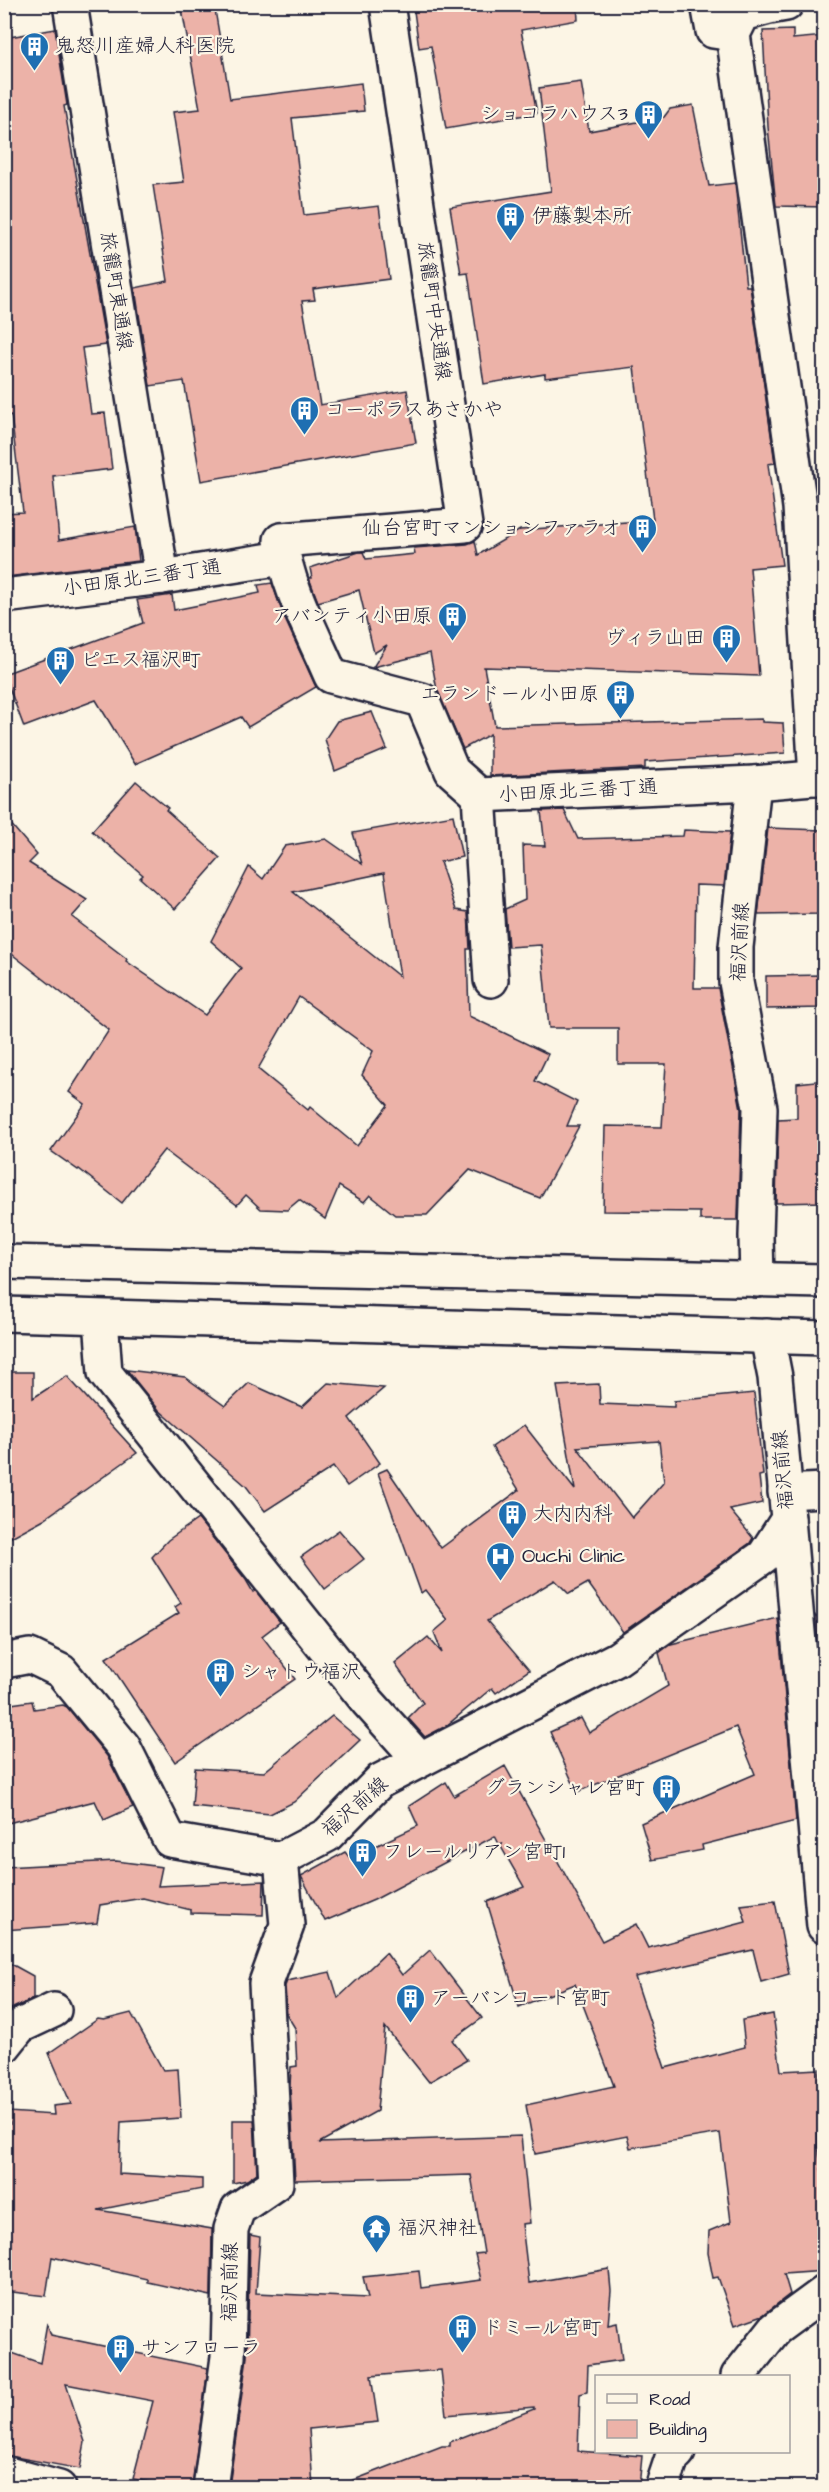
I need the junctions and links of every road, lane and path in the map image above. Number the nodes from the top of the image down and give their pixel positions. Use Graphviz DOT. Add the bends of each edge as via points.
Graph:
graph roads {
  1 [pos="70,4"];
  2 [pos="387,4"];
  3 [pos="708,4"];
  4 [pos="786,4"];
  5 [pos="733,34"];
  6 [pos="284,558"];
  7 [pos="162,577"];
  8 [pos="4,597"];
  9 [pos="820,777"];
  10 [pos="754,783"];
  11 [pos="479,795"];
  12 [pos="491,980"];
  13 [pos="4,1262"];
  14 [pos="758,1280"];
  15 [pos="825,1281"];
  16 [pos="4,1314"];
  17 [pos="101,1318"];
  18 [pos="767,1336"];
  19 [pos="825,1338"];
  20 [pos="825,1490"];
  21 [pos="786,1505"];
  22 [pos="4,1661"];
  23 [pos="420,1760"];
  24 [pos="280,1859"];
  25 [pos="825,1926"];
  26 [pos="54,2010"];
  27 [pos="4,2046"];
  28 [pos="825,2293"];
  29 [pos="739,2375"];
  30 [pos="676,2453"];
  31 [pos="4,2474"];
  32 [pos="59,2487"];
  33 [pos="210,2487"];
  34 [pos="662,2487"];
  1 -- 7 [label="street, 旅籠町東通線"];
  2 -- 6 [label="street, 旅籠町中央通線" via="465,525 281,540"];
  3 -- 5 [label="street" via="713,31"];
  4 -- 5 [label="street" via="743,14"];
  5 -- 9 [label="street" via="800,507"];
  6 -- 7 [label="street, 小田原北三番丁通"];
  6 -- 11 [label="street, 小田原北三番丁通" via="332,676 422,700 452,771"];
  7 -- 8 [label="street, 小田原北三番丁通"];
  9 -- 10 [label="street, 小田原北三番丁通"];
  10 -- 11 [label="street, 小田原北三番丁通"];
  10 -- 14 [label="street, 福沢前線" via="736,947 736,982 760,1107"];
  11 -- 12 [label="street"];
  13 -- 14 [label="street"];
  14 -- 15 [label="street"];
  16 -- 17 [label="street"];
  17 -- 18 [label="street"];
  17 -- 23 [label="street" via="105,1373 367,1701"];
  18 -- 19 [label="street"];
  18 -- 21 [label="street, 福沢前線" via="775,1377"];
  20 -- 21 [label="street"];
  21 -- 23 [label="street, 福沢前線" via="764,1556 617,1659"];
  21 -- 25 [label="street"];
  22 -- 24 [label="street" via="30,1656 61,1671 123,1746 170,1839"];
  23 -- 24 [label="street, 福沢前線" via="380,1781 327,1835"];
  24 -- 33 [label="street, 福沢前線" via="287,1925 266,1983 276,2183 238,2209 231,2229 228,2357"];
  26 -- 27 [label="street" via="20,2026"];
  28 -- 29 [label="street" via="775,2329"];
  30 -- 34 [label="street"];
  31 -- 32 [label="street"];
}
